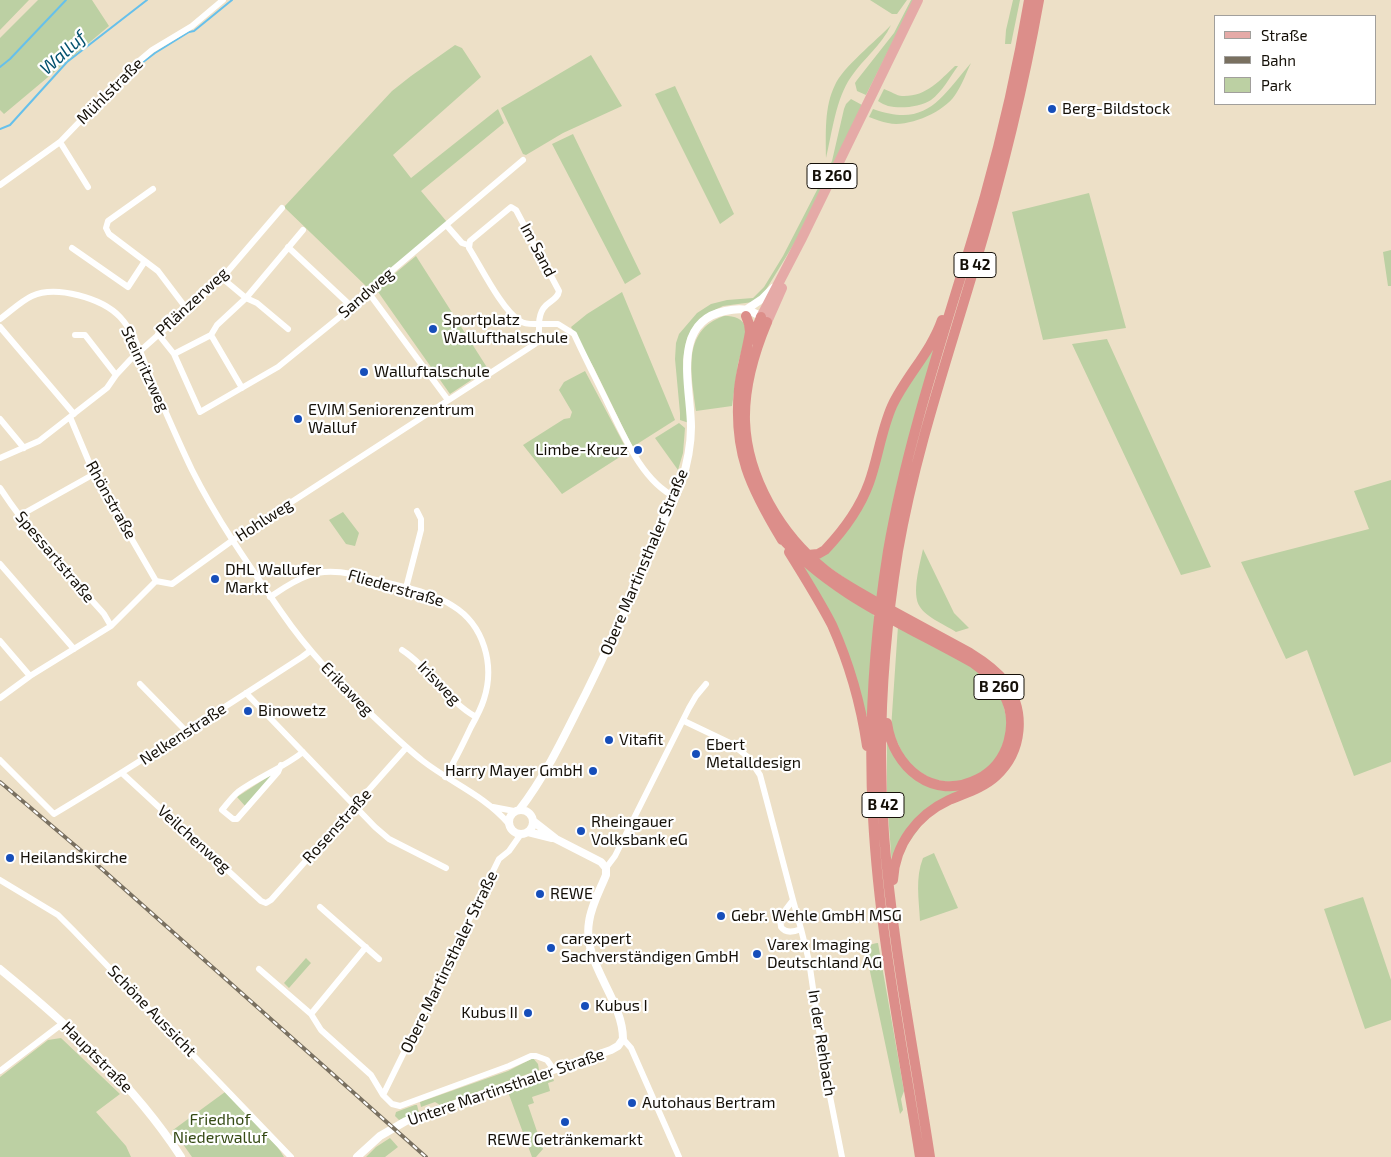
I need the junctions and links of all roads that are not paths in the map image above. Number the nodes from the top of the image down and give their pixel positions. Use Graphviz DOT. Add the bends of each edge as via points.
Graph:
graph roads {
  1 [pos="223,0"];
  2 [pos="918,0"];
  3 [pos="1029,0"];
  4 [pos="1039,0"];
  5 [pos="60,142"];
  6 [pos="523,160"];
  7 [pos="0,184"];
  8 [pos="88,187"];
  9 [pos="153,189"];
  10 [pos="282,208"];
  11 [pos="448,227"];
  12 [pos="303,230"];
  13 [pos="801,240"];
  14 [pos="468,245"];
  15 [pos="288,247"];
  16 [pos="72,248"];
  17 [pos="145,261"];
  18 [pos="222,278"];
  19 [pos="778,283"];
  20 [pos="958,286"];
  21 [pos="368,292"];
  22 [pos="246,298"];
  23 [pos="352,307"];
  24 [pos="186,308"];
  25 [pos="746,312"];
  26 [pos="0,319"];
  27 [pos="762,320"];
  28 [pos="539,324"];
  29 [pos="0,327"];
  30 [pos="288,329"];
  31 [pos="158,334"];
  32 [pos="75,335"];
  33 [pos="211,335"];
  34 [pos="140,352"];
  35 [pos="174,354"];
  36 [pos="742,369"];
  37 [pos="116,375"];
  38 [pos="242,388"];
  39 [pos="448,400"];
  40 [pos="72,416"];
  41 [pos="0,419"];
  42 [pos="24,448"];
  43 [pos="0,458"];
  44 [pos="94,474"];
  45 [pos="0,488"];
  46 [pos="675,497"];
  47 [pos="417,511"];
  48 [pos="19,516"];
  49 [pos="779,536"];
  50 [pos="233,540"];
  51 [pos="808,555"];
  52 [pos="0,564"];
  53 [pos="156,581"];
  54 [pos="406,588"];
  55 [pos="888,589"];
  56 [pos="270,596"];
  57 [pos="111,626"];
  58 [pos="882,635"];
  59 [pos="0,641"];
  60 [pos="74,649"];
  61 [pos="310,650"];
  62 [pos="402,650"];
  63 [pos="30,676"];
  64 [pos="140,684"];
  65 [pos="706,684"];
  66 [pos="883,687"];
  67 [pos="246,693"];
  68 [pos="0,698"];
  69 [pos="476,717"];
  70 [pos="684,721"];
  71 [pos="186,731"];
  72 [pos="406,748"];
  73 [pos="302,752"];
  74 [pos="0,760"];
  75 [pos="281,765"];
  76 [pos="123,774"];
  77 [pos="445,777"];
  78 [pos="872,782"];
  79 [pos="533,792"];
  80 [pos="356,806"];
  81 [pos="492,807"];
  82 [pos="517,810"];
  83 [pos="532,817"];
  84 [pos="508,823"];
  85 [pos="524,833"];
  86 [pos="556,839"];
  87 [pos="446,868"];
  88 [pos="606,868"];
  89 [pos="0,880"];
  90 [pos="794,900"];
  91 [pos="266,903"];
  92 [pos="320,907"];
  93 [pos="889,924"];
  94 [pos="801,929"];
  95 [pos="366,947"];
  96 [pos="379,959"];
  97 [pos="0,969"];
  98 [pos="259,969"];
  99 [pos="310,1014"];
  100 [pos="63,1024"];
  101 [pos="623,1039"];
  102 [pos="554,1070"];
  103 [pos="0,1071"];
  104 [pos="383,1095"];
  105 [pos="181,1157"];
  106 [pos="291,1157"];
  107 [pos="357,1157"];
  108 [pos="679,1157"];
  109 [pos="842,1157"];
  110 [pos="920,1157"];
  111 [pos="930,1157"];
  1 -- 5 [label="street, Mühlstraße" via="192,26 152,50 133,66"];
  2 -- 13 [label="main road, B 260"];
  3 -- 20 [label="highway, B 42" via="1009,100"];
  4 -- 55 [label="highway, B 42" via="1019,102 977,260 914,471"];
  5 -- 7 [label="street, Mühlstraße"];
  5 -- 8 [label="street"];
  6 -- 21 [label="street, Sandweg"];
  9 -- 17 [label="street" via="110,220 106,228 109,234"];
  10 -- 18 [label="street, Pflänzerweg"];
  11 -- 14 [label="street" via="462,243"];
  12 -- 15 [label="street"];
  13 -- 19 [label="main road, B 260"];
  13 -- 27 [label="main road, B 260" via="794,261"];
  14 -- 28 [label="street" via="504,305 522,322"];
  14 -- 28 [label="street, Im Sand" via="509,209 516,210 559,290 558,296 542,309"];
  15 -- 22 [label="street"];
  15 -- 23 [label="street"];
  16 -- 17 [label="street" via="128,287"];
  17 -- 24 [label="street"];
  18 -- 22 [label="street"];
  18 -- 24 [label="street, Pflänzerweg"];
  19 -- 25 [label="street, B 260"];
  19 -- 27 [label="main road, B 260"];
  20 -- 51 [label="highway" via="932,341 893,406 859,506 825,550"];
  20 -- 55 [label="highway, B 42" via="912,444 893,526"];
  21 -- 23 [label="street, Sandweg"];
  21 -- 39 [label="street"];
  22 -- 30 [label="street" via="257,303"];
  22 -- 33 [label="street" via="217,325"];
  23 -- 38 [label="street, Sandweg" via="278,367"];
  24 -- 31 [label="street, Pflänzerweg"];
  25 -- 27 [label="street, Obere Martinsthaler Straße"];
  25 -- 36 [label="highway" via="750,332"];
  25 -- 46 [label="street, Obere Martinsthaler Straße" via="732,310 707,318 689,342 691,442"];
  26 -- 34 [label="street, Steinritzweg" via="38,294 77,294 120,317"];
  27 -- 36 [label="highway, B 260"];
  27 -- 51 [label="highway, B 260" via="748,386 747,439 769,504"];
  28 -- 39 [label="street, Hohlweg" via="537,342"];
  28 -- 46 [label="street" via="558,324 574,334 632,451 656,484"];
  29 -- 40 [label="street, Rhönstraße"];
  31 -- 34 [label="street, Pflänzerweg"];
  31 -- 35 [label="street"];
  32 -- 37 [label="street" via="85,335"];
  33 -- 35 [label="street"];
  33 -- 38 [label="street"];
  34 -- 37 [label="street, Pflänzerweg"];
  34 -- 50 [label="street, Steinritzweg" via="193,472"];
  35 -- 38 [label="street, Sandweg" via="200,412"];
  36 -- 49 [label="highway, B 260" via="738,404 741,451 755,494"];
  37 -- 40 [label="street, Pflänzerweg" via="108,388"];
  39 -- 50 [label="street, Hohlweg"];
  40 -- 42 [label="street, Pflänzerweg"];
  40 -- 44 [label="street, Rhönstraße"];
  41 -- 42 [label="street"];
  42 -- 43 [label="street, Pflänzerweg"];
  44 -- 48 [label="street"];
  44 -- 53 [label="street, Rhönstraße"];
  45 -- 48 [label="street, Spessartstraße"];
  46 -- 79 [label="street, Obere Martinsthaler Straße" via="614,636"];
  47 -- 54 [label="street" via="422,530"];
  48 -- 57 [label="street, Spessartstraße"];
  49 -- 66 [label="highway, B 260" via="833,585 990,676 1003,693 1010,713 1010,735 1004,754 979,779 968,783 942,785 919,777 901,762 891,744"];
  49 -- 78 [label="highway" via="817,597 844,656 858,703"];
  50 -- 53 [label="street, Hohlweg" via="172,584"];
  50 -- 56 [label="street, Erikaweg"];
  51 -- 93 [label="highway, B 260" via="851,588 989,666 1010,689 1018,712 1016,744 1001,771 983,785 928,813 906,837 894,868 895,912"];
  52 -- 60 [label="street"];
  53 -- 57 [label="street"];
  54 -- 56 [label="street, Fliederstraße" via="329,572 308,575"];
  54 -- 69 [label="street, Fliederstraße" via="455,607 481,636 489,677"];
  55 -- 58 [label="highway, B 42"];
  56 -- 61 [label="street, Erikaweg"];
  57 -- 60 [label="street"];
  58 -- 66 [label="highway, B 42"];
  58 -- 78 [label="highway, B 42" via="872,722"];
  59 -- 63 [label="street"];
  60 -- 63 [label="street"];
  61 -- 67 [label="street, Nelkenstraße"];
  61 -- 72 [label="street, Erikaweg"];
  62 -- 69 [label="street, Irisweg" via="415,658 465,710"];
  63 -- 68 [label="street"];
  64 -- 71 [label="street"];
  65 -- 70 [label="street"];
  66 -- 93 [label="highway, B 42" via="882,805"];
  67 -- 71 [label="street, Nelkenstraße"];
  67 -- 73 [label="street"];
  69 -- 77 [label="street, Fliederstraße"];
  70 -- 88 [label="street"];
  70 -- 90 [label="street, In der Rehbach" via="730,743 755,766 764,784"];
  71 -- 76 [label="street, Nelkenstraße"];
  72 -- 77 [label="street, Erikaweg"];
  72 -- 80 [label="street, Rosenstraße"];
  73 -- 75 [label="street"];
  73 -- 80 [label="street"];
  74 -- 76 [label="street, Nelkenstraße" via="54,814"];
  75 -- 75 [label="street" via="237,793 222,810 238,819"];
  76 -- 91 [label="street, Veilchenweg"];
  77 -- 81 [label="street, Erikaweg"];
  78 -- 93 [label="highway, B 42" via="875,853"];
  79 -- 82 [label="street, Obere Martinsthaler Straße"];
  79 -- 83 [label="street, Obere Martinsthaler Straße"];
  80 -- 87 [label="street" via="389,839"];
  80 -- 91 [label="street, Rosenstraße"];
  81 -- 82 [label="street, Erikaweg"];
  81 -- 84 [label="street, Erikaweg"];
  82 -- 83 [label="street" via="525,810"];
  82 -- 84 [label="street"];
  83 -- 85 [label="street" via="532,827"];
  83 -- 86 [label="street"];
  84 -- 85 [label="street" via="511,830"];
  85 -- 86 [label="street"];
  85 -- 104 [label="street, Obere Martinsthaler Straße" via="499,860"];
  86 -- 88 [label="street" via="601,862"];
  88 -- 101 [label="street, Untere Martinsthaler Straße" via="588,922 588,937"];
  89 -- 106 [label="street, Schöne Aussicht" via="58,915"];
  90 -- 94 [label="street, In der Rehbach"];
  90 -- 94 [label="street" via="780,917 781,927 789,932"];
  92 -- 95 [label="street"];
  93 -- 110 [label="highway, B 42" via="887,951"];
  93 -- 111 [label="highway, B 42" via="897,946"];
  94 -- 109 [label="street, In der Rehbach"];
  95 -- 96 [label="street"];
  95 -- 99 [label="street"];
  97 -- 100 [label="street, Hauptstraße"];
  98 -- 99 [label="street"];
  99 -- 104 [label="street" via="320,1030 371,1075"];
  100 -- 103 [label="street"];
  100 -- 105 [label="street, Hauptstraße" via="115,1073 163,1130"];
  101 -- 102 [label="street, Untere Martinsthaler Straße" via="611,1050"];
  101 -- 108 [label="street" via="633,1052"];
  102 -- 104 [label="street" via="547,1060 531,1056 396,1106"];
  102 -- 107 [label="street, Untere Martinsthaler Straße" via="406,1121 380,1136"];
}
